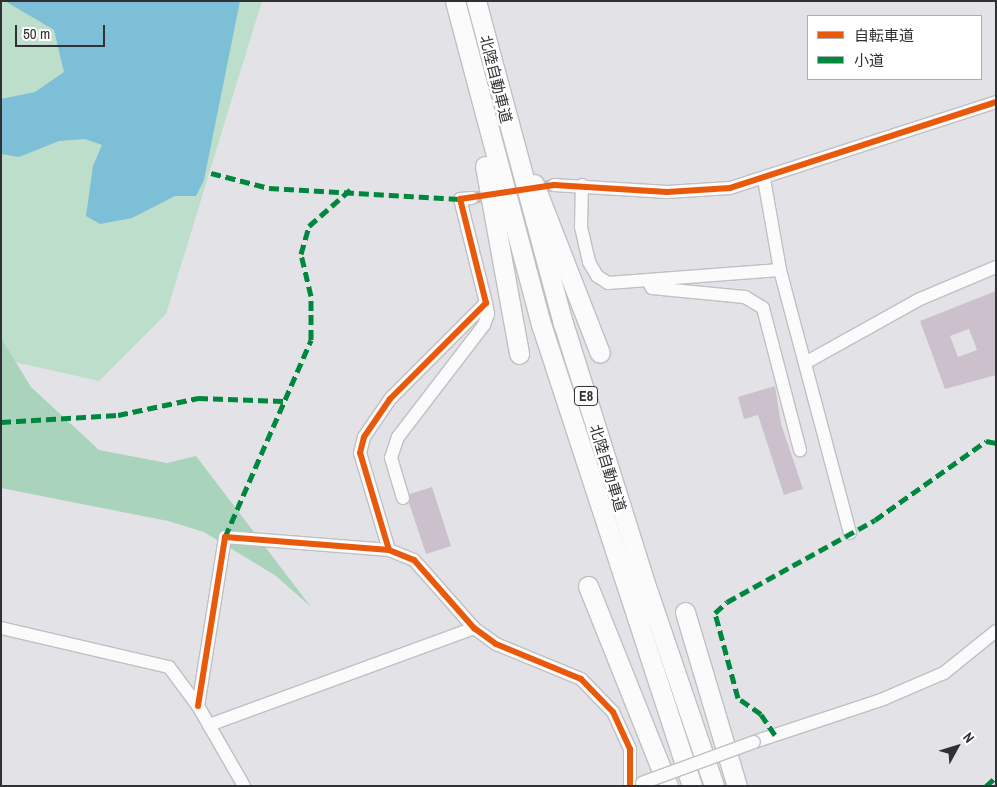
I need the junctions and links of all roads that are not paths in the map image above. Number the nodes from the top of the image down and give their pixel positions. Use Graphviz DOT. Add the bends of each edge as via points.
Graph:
graph roads {
  1 [pos="448,1"];
  2 [pos="455,1"];
  3 [pos="477,1"];
  4 [pos="996,102"];
  5 [pos="764,179"];
  6 [pos="554,185"];
  7 [pos="582,185"];
  8 [pos="472,198"];
  9 [pos="996,267"];
  10 [pos="780,270"];
  11 [pos="648,281"];
  12 [pos="486,303"];
  13 [pos="600,353"];
  14 [pos="519,354"];
  15 [pos="805,363"];
  16 [pos="800,450"];
  17 [pos="402,498"];
  18 [pos="850,533"];
  19 [pos="389,550"];
  20 [pos="588,586"];
  21 [pos="685,612"];
  22 [pos="1,628"];
  23 [pos="474,628"];
  24 [pos="996,632"];
  25 [pos="198,706"];
  26 [pos="209,725"];
  27 [pos="635,785"];
  28 [pos="244,786"];
  29 [pos="668,786"];
  30 [pos="692,786"];
  31 [pos="714,786"];
  32 [pos="737,786"];
  1 -- 14 [label="highway" via="482,153"];
  2 -- 30 [label="highway, 北陸自動車道 / E8" via="542,327"];
  3 -- 13 [label="highway" via="529,168"];
  3 -- 31 [label="highway, 北陸自動車道 / E8" via="563,323 648,592"];
  4 -- 5 [label="street"];
  5 -- 7 [label="street" via="730,188 667,192"];
  5 -- 10 [label="street"];
  6 -- 7 [label="street"];
  7 -- 11 [label="street" via="581,227 589,262 597,276 608,283"];
  8 -- 12 [label="street" via="460,198"];
  9 -- 15 [label="street" via="918,300"];
  10 -- 11 [label="street"];
  10 -- 15 [label="street"];
  11 -- 16 [label="street" via="652,288 745,297 763,308"];
  12 -- 17 [label="street" via="488,314 484,325 398,437 391,458"];
  12 -- 19 [label="street" via="390,399 364,437 360,453"];
  15 -- 18 [label="street"];
  19 -- 23 [label="street" via="414,560 424,569"];
  19 -- 25 [label="street" via="225,537"];
  20 -- 29 [label="highway"];
  21 -- 32 [label="highway"];
  22 -- 25 [label="street" via="169,667"];
  23 -- 26 [label="street"];
  23 -- 27 [label="street" via="496,644 581,679 613,712 630,749"];
  24 -- 27 [label="street, bridge" via="944,673 881,700"];
  25 -- 26 [label="street"];
  26 -- 28 [label="street"];
}
